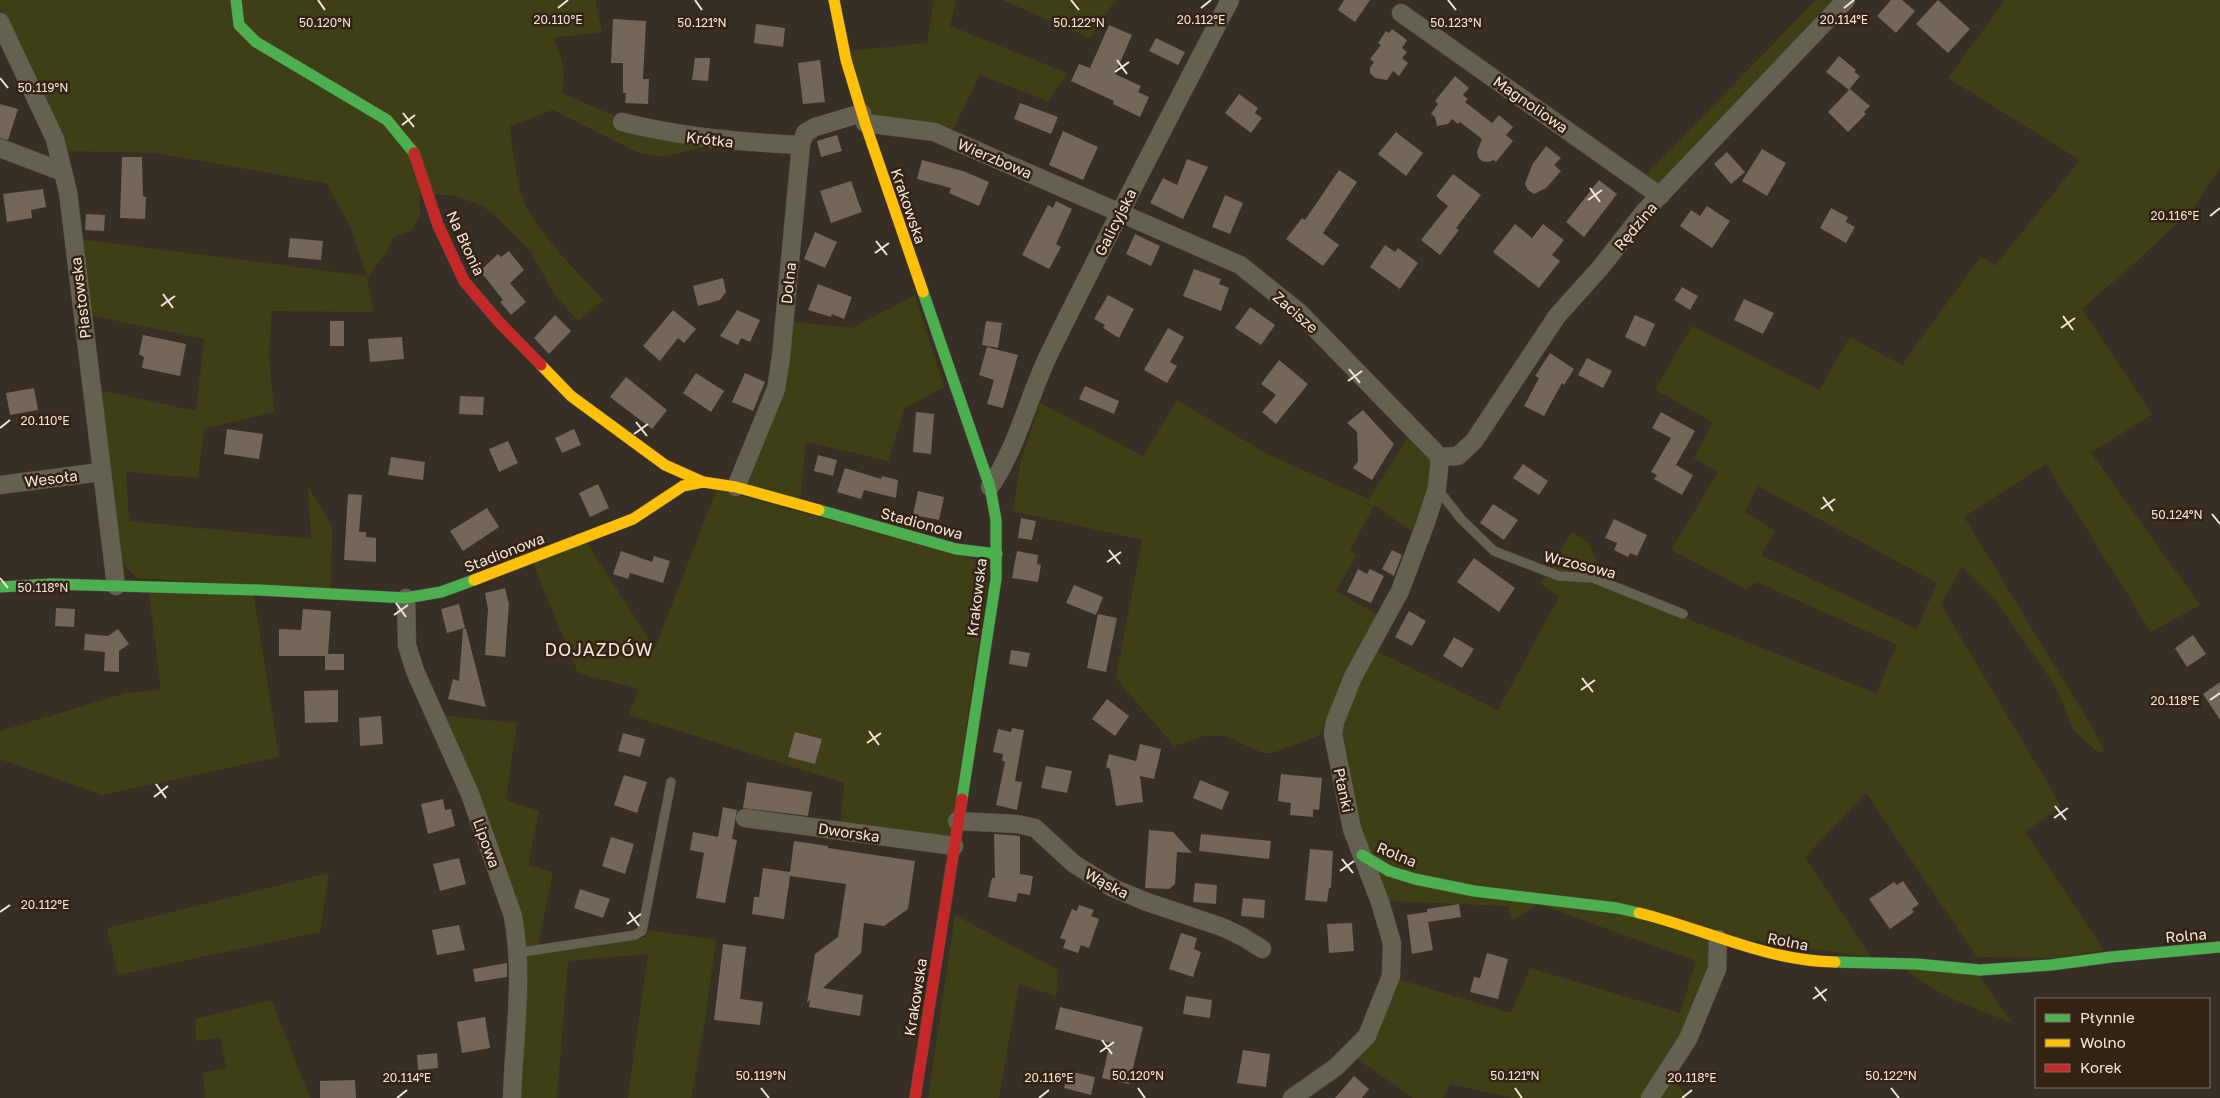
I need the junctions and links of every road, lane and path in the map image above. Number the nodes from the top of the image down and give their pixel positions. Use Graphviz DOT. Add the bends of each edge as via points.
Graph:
graph roads {
  1 [pos="236,0"];
  2 [pos="834,0"];
  3 [pos="1230,0"];
  4 [pos="1846,0"];
  5 [pos="1402,13"];
  6 [pos="0,22"];
  7 [pos="863,118"];
  8 [pos="622,122"];
  9 [pos="801,145"];
  10 [pos="0,148"];
  11 [pos="63,172"];
  12 [pos="1660,196"];
  13 [pos="1119,214"];
  14 [pos="1011,449"];
  15 [pos="1440,457"];
  16 [pos="982,466"];
  17 [pos="101,472"];
  18 [pos="702,482"];
  19 [pos="0,485"];
  20 [pos="736,487"];
  21 [pos="990,487"];
  22 [pos="1437,488"];
  23 [pos="997,554"];
  24 [pos="116,586"];
  25 [pos="0,587"];
  26 [pos="406,598"];
  27 [pos="1683,614"];
  28 [pos="671,782"];
  29 [pos="745,818"];
  30 [pos="957,821"];
  31 [pos="954,846"];
  32 [pos="1362,855"];
  33 [pos="1718,939"];
  34 [pos="2220,947"];
  35 [pos="1262,949"];
  36 [pos="516,953"];
  37 [pos="512,1098"];
  38 [pos="914,1098"];
  39 [pos="1292,1098"];
  40 [pos="1650,1098"];
  1 -- 18 [label="street, Na Błonia" via="239,25 256,42 387,120 403,137 415,154 438,224 464,282 499,322 571,396 664,465"];
  2 -- 7 [label="street, Krakowska" via="846,60"];
  3 -- 13 [label="street, Galicyjska"];
  4 -- 12 [label="street, Rędzina"];
  5 -- 12 [label="street, Magnoliowa"];
  6 -- 11 [label="street, Piastowska" via="55,139"];
  7 -- 9 [label="street" via="815,127 804,133"];
  7 -- 13 [label="street, Wierzbowa" via="934,132"];
  7 -- 16 [label="street, Krakowska"];
  8 -- 9 [label="street, Krótka" via="666,133"];
  9 -- 20 [label="street, Dolna" via="776,389"];
  10 -- 11 [label="street"];
  11 -- 17 [label="street, Piastowska"];
  12 -- 15 [label="street, Rędzina" via="1557,316 1474,442 1458,456"];
  13 -- 14 [label="street, Galicyjska" via="1045,362"];
  13 -- 15 [label="street, Zacisze" via="1240,265 1300,312"];
  14 -- 16 [label="street"];
  14 -- 21 [label="street, Galicyjska"];
  15 -- 22 [label="street, Płanki"];
  16 -- 21 [label="street, Krakowska"];
  17 -- 19 [label="street, Wesoła"];
  17 -- 24 [label="street, Piastowska"];
  18 -- 20 [label="street, Stadionowa"];
  18 -- 26 [label="street, Stadionowa" via="683,486 633,519 441,592"];
  20 -- 23 [label="street, Stadionowa" via="956,549"];
  21 -- 23 [label="street, Krakowska" via="996,520"];
  22 -- 27 [label="lane, Wrzosowa" via="1461,519 1494,551 1559,576 1592,578"];
  22 -- 32 [label="street, Płanki" via="1400,591 1353,677 1332,734 1352,829"];
  23 -- 30 [label="street, Krakowska" via="996,579"];
  24 -- 25 [label="street, Stadionowa" via="51,584"];
  24 -- 26 [label="street, Stadionowa"];
  26 -- 36 [label="street, Lipowa" via="407,645 415,671 470,794 513,916"];
  28 -- 36 [label="lane" via="642,931 635,935"];
  29 -- 31 [label="street, Dworska"];
  30 -- 31 [label="street, Krakowska"];
  30 -- 35 [label="street, Wąska" via="1035,828 1074,864 1113,888 1222,927"];
  31 -- 38 [label="street, Krakowska"];
  32 -- 33 [label="street, Rolna" via="1389,871 1415,879 1474,891 1617,908 1655,917"];
  32 -- 39 [label="street, Płanki" via="1392,943 1391,976 1367,1036 1336,1067"];
  33 -- 34 [label="street, Rolna" via="1772,954 1822,962 1916,964 1980,970"];
  33 -- 40 [label="street" via="1717,969 1688,1039"];
  36 -- 37 [label="street, Lipowa" via="517,1035"];
}
